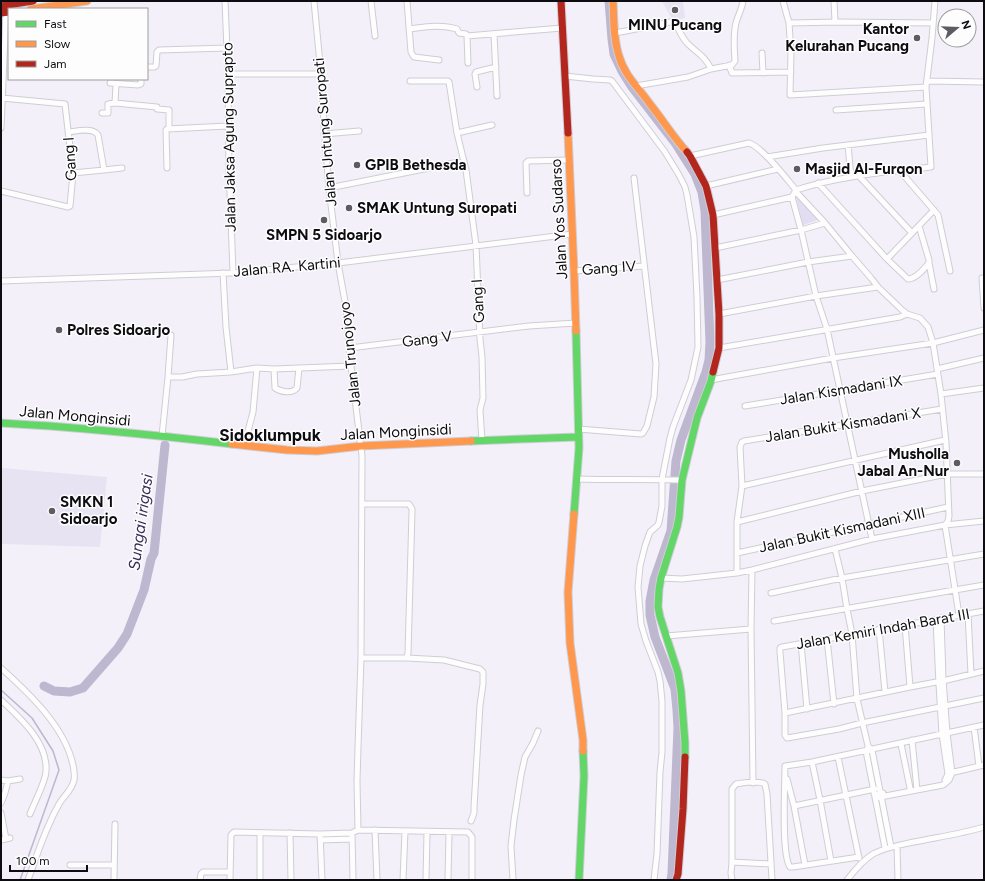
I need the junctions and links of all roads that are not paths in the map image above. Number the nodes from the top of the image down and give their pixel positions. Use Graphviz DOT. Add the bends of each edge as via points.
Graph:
graph roads {
  1 [pos="33,1"];
  2 [pos="87,1"];
  3 [pos="225,1"];
  4 [pos="314,1"];
  5 [pos="371,1"];
  6 [pos="407,1"];
  7 [pos="561,1"];
  8 [pos="613,1"];
  9 [pos="743,1"];
  10 [pos="784,1"];
  11 [pos="834,1"];
  12 [pos="935,1"];
  13 [pos="5,8"];
  14 [pos="38,8"];
  15 [pos="835,22"];
  16 [pos="789,23"];
  17 [pos="933,24"];
  18 [pos="562,28"];
  19 [pos="409,29"];
  20 [pos="615,32"];
  21 [pos="494,34"];
  22 [pos="375,36"];
  23 [pos="467,36"];
  24 [pos="227,48"];
  25 [pos="762,53"];
  26 [pos="439,60"];
  27 [pos="468,63"];
  28 [pos="729,65"];
  29 [pos="148,67"];
  30 [pos="496,67"];
  31 [pos="711,69"];
  32 [pos="791,72"];
  33 [pos="763,73"];
  34 [pos="228,74"];
  35 [pos="321,74"];
  36 [pos="565,76"];
  37 [pos="141,80"];
  38 [pos="410,81"];
  39 [pos="984,82"];
  40 [pos="110,83"];
  41 [pos="116,84"];
  42 [pos="927,84"];
  43 [pos="636,86"];
  44 [pos="477,87"];
  45 [pos="497,96"];
  46 [pos="2,98"];
  47 [pos="115,103"];
  48 [pos="928,104"];
  49 [pos="836,110"];
  50 [pos="102,113"];
  51 [pos="492,125"];
  52 [pos="1,126"];
  53 [pos="228,126"];
  54 [pos="169,128"];
  55 [pos="359,131"];
  56 [pos="68,132"];
  57 [pos="457,133"];
  58 [pos="324,134"];
  59 [pos="929,135"];
  60 [pos="848,145"];
  61 [pos="690,156"];
  62 [pos="767,157"];
  63 [pos="569,160"];
  64 [pos="464,161"];
  65 [pos="122,168"];
  66 [pos="167,168"];
  67 [pos="778,169"];
  68 [pos="104,170"];
  69 [pos="900,171"];
  70 [pos="73,173"];
  71 [pos="859,176"];
  72 [pos="852,177"];
  73 [pos="634,178"];
  74 [pos="818,183"];
  75 [pos="706,186"];
  76 [pos="330,188"];
  77 [pos="796,190"];
  78 [pos="1,191"];
  79 [pos="527,193"];
  80 [pos="792,197"];
  81 [pos="934,210"];
  82 [pos="713,215"];
  83 [pos="825,223"];
  84 [pos="919,226"];
  85 [pos="801,230"];
  86 [pos="572,234"];
  87 [pos="912,234"];
  88 [pos="476,245"];
  89 [pos="715,248"];
  90 [pos="852,256"];
  91 [pos="887,259"];
  92 [pos="808,262"];
  93 [pos="338,263"];
  94 [pos="929,263"];
  95 [pos="644,266"];
  96 [pos="574,271"];
  97 [pos="950,271"];
  98 [pos="223,273"];
  99 [pos="234,273"];
  100 [pos="982,278"];
  101 [pos="717,280"];
  102 [pos="1,281"];
  103 [pos="878,287"];
  104 [pos="934,289"];
  105 [pos="816,296"];
  106 [pos="984,306"];
  107 [pos="719,314"];
  108 [pos="907,314"];
  109 [pos="576,323"];
  110 [pos="827,329"];
  111 [pos="984,330"];
  112 [pos="480,332"];
  113 [pos="171,335"];
  114 [pos="933,343"];
  115 [pos="350,348"];
  116 [pos="719,348"];
  117 [pos="833,358"];
  118 [pos="984,358"];
  119 [pos="351,366"];
  120 [pos="257,368"];
  121 [pos="299,368"];
  122 [pos="274,369"];
  123 [pos="937,371"];
  124 [pos="231,372"];
  125 [pos="168,378"];
  126 [pos="711,381"];
  127 [pos="984,388"];
  128 [pos="840,390"];
  129 [pos="941,394"];
  130 [pos="745,406"];
  131 [pos="942,409"];
  132 [pos="1,423"];
  133 [pos="848,425"];
  134 [pos="578,433"];
  135 [pos="162,436"];
  136 [pos="946,440"];
  137 [pos="482,441"];
  138 [pos="244,446"];
  139 [pos="361,446"];
  140 [pos="856,460"];
  141 [pos="947,474"];
  142 [pos="984,474"];
  143 [pos="576,479"];
  144 [pos="664,479"];
  145 [pos="680,480"];
  146 [pos="742,486"];
  147 [pos="862,491"];
  148 [pos="362,504"];
  149 [pos="948,507"];
  150 [pos="984,521"];
  151 [pos="737,522"];
  152 [pos="868,524"];
  153 [pos="945,525"];
  154 [pos="872,539"];
  155 [pos="835,549"];
  156 [pos="737,553"];
  157 [pos="984,554"];
  158 [pos="950,560"];
  159 [pos="752,570"];
  160 [pos="737,573"];
  161 [pos="661,578"];
  162 [pos="842,578"];
  163 [pos="984,585"];
  164 [pos="955,590"];
  165 [pos="771,593"];
  166 [pos="847,609"];
  167 [pos="984,612"];
  168 [pos="968,614"];
  169 [pos="959,615"];
  170 [pos="938,619"];
  171 [pos="774,621"];
  172 [pos="905,625"];
  173 [pos="751,629"];
  174 [pos="879,629"];
  175 [pos="852,634"];
  176 [pos="666,636"];
  177 [pos="827,639"];
  178 [pos="801,643"];
  179 [pos="362,658"];
  180 [pos="407,658"];
  181 [pos="1,668"];
  182 [pos="984,671"];
  183 [pos="971,674"];
  184 [pos="941,681"];
  185 [pos="910,687"];
  186 [pos="885,692"];
  187 [pos="984,698"];
  188 [pos="857,699"];
  189 [pos="1,700"];
  190 [pos="834,704"];
  191 [pos="943,706"];
  192 [pos="807,709"];
  193 [pos="785,713"];
  194 [pos="862,723"];
  195 [pos="984,725"];
  196 [pos="974,727"];
  197 [pos="538,731"];
  198 [pos="945,734"];
  199 [pos="912,740"];
  200 [pos="901,744"];
  201 [pos="869,749"];
  202 [pos="838,757"];
  203 [pos="812,762"];
  204 [pos="981,766"];
  205 [pos="785,772"];
  206 [pos="950,773"];
  207 [pos="20,779"];
  208 [pos="1,780"];
  209 [pos="8,781"];
  210 [pos="753,783"];
  211 [pos="910,788"];
  212 [pos="917,788"];
  213 [pos="881,793"];
  214 [pos="874,794"];
  215 [pos="846,795"];
  216 [pos="820,800"];
  217 [pos="1,803"];
  218 [pos="794,806"];
  219 [pos="1,813"];
  220 [pos="30,814"];
  221 [pos="796,817"];
  222 [pos="784,819"];
  223 [pos="471,821"];
  224 [pos="115,824"];
  225 [pos="984,827"];
  226 [pos="358,830"];
  227 [pos="375,830"];
  228 [pos="405,831"];
  229 [pos="427,832"];
  230 [pos="449,832"];
  231 [pos="260,833"];
  232 [pos="290,833"];
  233 [pos="352,833"];
  234 [pos="320,834"];
  235 [pos="6,839"];
  236 [pos="352,839"];
  237 [pos="320,840"];
  238 [pos="897,846"];
  239 [pos="888,848"];
  240 [pos="859,856"];
  241 [pos="831,861"];
  242 [pos="732,862"];
  243 [pos="771,864"];
  244 [pos="70,865"];
  245 [pos="114,865"];
  246 [pos="805,865"];
  247 [pos="860,865"];
  248 [pos="230,872"];
  249 [pos="28,880"];
  250 [pos="114,880"];
  251 [pos="200,880"];
  252 [pos="230,880"];
  253 [pos="260,880"];
  254 [pos="291,880"];
  255 [pos="322,880"];
  256 [pos="353,880"];
  257 [pos="377,880"];
  258 [pos="403,880"];
  259 [pos="426,880"];
  260 [pos="448,880"];
  261 [pos="472,880"];
  262 [pos="513,880"];
  263 [pos="579,880"];
  264 [pos="654,880"];
  265 [pos="676,880"];
  266 [pos="732,880"];
  267 [pos="772,880"];
  268 [pos="847,880"];
  269 [pos="898,880"];
  1 -- 13 [label="main road"];
  2 -- 14 [label="main road"];
  3 -- 24 [label="street, Jalan Jaksa Agung Suprapto"];
  4 -- 35 [label="street, Jalan Untung Suropati"];
  5 -- 22 [label="street"];
  6 -- 19 [label="street"];
  7 -- 18 [label="main road, Jalan Yos Sudarso"];
  8 -- 20 [label="main road"];
  9 -- 28 [label="street" via="734,35 735,61"];
  10 -- 16 [label="street"];
  11 -- 15 [label="street"];
  12 -- 17 [label="street"];
  13 -- 46 [label="street"];
  15 -- 16 [label="street"];
  15 -- 17 [label="street"];
  16 -- 32 [label="street"];
  17 -- 42 [label="street"];
  18 -- 21 [label="street"];
  18 -- 36 [label="main road, Jalan Yos Sudarso"];
  19 -- 23 [label="street" via="433,26 452,28"];
  19 -- 26 [label="street" via="412,55"];
  20 -- 31 [label="street" via="626,32 674,19 681,36 704,57"];
  20 -- 43 [label="main road" via="619,57"];
  21 -- 23 [label="street"];
  21 -- 30 [label="street"];
  23 -- 27 [label="street"];
  24 -- 29 [label="street" via="159,50 156,66"];
  24 -- 34 [label="street, Jalan Jaksa Agung Suprapto"];
  25 -- 33 [label="street"];
  28 -- 31 [label="street"];
  28 -- 33 [label="street" via="732,73"];
  30 -- 44 [label="street" via="476,72"];
  30 -- 45 [label="street"];
  31 -- 43 [label="street" via="678,79"];
  32 -- 33 [label="street"];
  32 -- 42 [label="street" via="790,95"];
  34 -- 35 [label="street"];
  34 -- 53 [label="street, Jalan Jaksa Agung Suprapto"];
  35 -- 58 [label="street, Jalan Untung Suropati"];
  36 -- 63 [label="main road, Jalan Yos Sudarso"];
  36 -- 144 [label="street" via="612,81 665,152 688,195 694,237 698,348 692,380 673,427"];
  37 -- 41 [label="street" via="140,85"];
  38 -- 57 [label="street, Gang I" via="448,81"];
  39 -- 42 [label="street"];
  40 -- 41 [label="street"];
  41 -- 47 [label="street"];
  42 -- 48 [label="street"];
  43 -- 61 [label="main road"];
  46 -- 52 [label="street"];
  46 -- 56 [label="street, Gang I" via="64,103"];
  47 -- 50 [label="street" via="107,104 108,113"];
  47 -- 54 [label="street" via="169,110"];
  48 -- 49 [label="street"];
  48 -- 59 [label="street"];
  51 -- 57 [label="street"];
  53 -- 54 [label="street"];
  53 -- 99 [label="street, Jalan Jaksa Agung Suprapto"];
  54 -- 66 [label="street" via="166,130"];
  55 -- 58 [label="street"];
  56 -- 68 [label="street" via="89,130 97,133"];
  56 -- 70 [label="street, Gang I"];
  57 -- 64 [label="street, Gang I"];
  58 -- 76 [label="street, Jalan Untung Suropati"];
  59 -- 60 [label="street"];
  59 -- 69 [label="street" via="931,167"];
  60 -- 62 [label="street"];
  60 -- 72 [label="street"];
  61 -- 62 [label="street" via="749,143"];
  61 -- 75 [label="main road"];
  62 -- 67 [label="street"];
  63 -- 79 [label="street" via="528,161"];
  63 -- 86 [label="main road, Jalan Yos Sudarso"];
  64 -- 76 [label="street"];
  64 -- 88 [label="street, Gang I"];
  65 -- 68 [label="street"];
  67 -- 75 [label="street"];
  67 -- 77 [label="street"];
  68 -- 70 [label="street"];
  69 -- 71 [label="street"];
  69 -- 81 [label="street"];
  70 -- 78 [label="street, Gang I" via="68,207"];
  71 -- 72 [label="street"];
  71 -- 87 [label="street"];
  72 -- 74 [label="street"];
  73 -- 95 [label="street"];
  74 -- 77 [label="street"];
  74 -- 91 [label="street"];
  75 -- 82 [label="main road"];
  76 -- 93 [label="street, Jalan Untung Suropati"];
  77 -- 80 [label="street"];
  77 -- 83 [label="street"];
  80 -- 82 [label="street"];
  80 -- 85 [label="street"];
  81 -- 84 [label="street"];
  81 -- 97 [label="street" via="939,218"];
  82 -- 89 [label="main road"];
  83 -- 85 [label="street"];
  83 -- 90 [label="street"];
  84 -- 87 [label="street"];
  84 -- 94 [label="street"];
  85 -- 89 [label="street"];
  85 -- 92 [label="street"];
  86 -- 88 [label="street, Jalan RA. Kartini"];
  86 -- 96 [label="main road, Jalan Yos Sudarso"];
  87 -- 91 [label="street"];
  88 -- 93 [label="street, Jalan RA. Kartini"];
  88 -- 112 [label="street, Gang I"];
  89 -- 101 [label="main road"];
  90 -- 92 [label="street"];
  90 -- 103 [label="street"];
  91 -- 94 [label="street" via="908,279"];
  92 -- 101 [label="street"];
  92 -- 105 [label="street"];
  93 -- 99 [label="street, Jalan RA. Kartini"];
  93 -- 115 [label="street, Jalan Trunojoyo"];
  94 -- 104 [label="street"];
  95 -- 96 [label="street, Gang IV"];
  95 -- 134 [label="street" via="656,364 654,397 647,426 641,434"];
  96 -- 109 [label="main road, Jalan Yos Sudarso"];
  98 -- 99 [label="street, Jalan RA. Kartini"];
  98 -- 102 [label="street, Jalan RA. Kartini"];
  98 -- 124 [label="street"];
  100 -- 106 [label="street"];
  101 -- 107 [label="main road"];
  103 -- 105 [label="street"];
  103 -- 108 [label="street"];
  105 -- 107 [label="street"];
  105 -- 110 [label="street"];
  107 -- 116 [label="main road"];
  108 -- 110 [label="street"];
  108 -- 114 [label="street" via="924,322"];
  109 -- 112 [label="street, Gang V"];
  109 -- 134 [label="main road, Jalan Yos Sudarso"];
  110 -- 116 [label="street"];
  110 -- 117 [label="street"];
  111 -- 114 [label="street"];
  112 -- 115 [label="street, Gang V"];
  112 -- 137 [label="street, Gang I"];
  113 -- 125 [label="street"];
  114 -- 117 [label="street"];
  114 -- 123 [label="street"];
  115 -- 119 [label="street, Jalan Trunojoyo"];
  116 -- 126 [label="main road"];
  117 -- 126 [label="street"];
  117 -- 128 [label="street"];
  118 -- 123 [label="street, Jalan Kismadani IX"];
  119 -- 121 [label="street"];
  119 -- 139 [label="street, Jalan Trunojoyo"];
  120 -- 122 [label="street"];
  120 -- 124 [label="street"];
  120 -- 138 [label="street" via="253,412"];
  121 -- 122 [label="street"];
  121 -- 122 [label="street" via="297,388 290,392 277,390"];
  123 -- 128 [label="street, Jalan Kismadani IX"];
  123 -- 129 [label="street"];
  124 -- 125 [label="street"];
  125 -- 135 [label="street"];
  126 -- 145 [label="main road" via="697,418"];
  127 -- 129 [label="street"];
  128 -- 130 [label="street, Jalan Kismadani IX"];
  128 -- 133 [label="street"];
  129 -- 131 [label="street"];
  131 -- 133 [label="street, Jalan Bukit Kismadani X"];
  131 -- 136 [label="street"];
  132 -- 135 [label="main road, Jalan Monginsidi"];
  133 -- 140 [label="street"];
  133 -- 146 [label="street, Jalan Bukit Kismadani X" via="742,442"];
  134 -- 137 [label="main road, Jalan Monginsidi"];
  134 -- 143 [label="main road, Jalan Yos Sudarso"];
  135 -- 138 [label="main road, Jalan Monginsidi"];
  136 -- 140 [label="street"];
  136 -- 141 [label="street"];
  137 -- 139 [label="main road, Jalan Monginsidi"];
  138 -- 139 [label="main road, Jalan Monginsidi" via="317,450"];
  139 -- 148 [label="street, Jalan Trunojoyo"];
  140 -- 146 [label="street"];
  140 -- 147 [label="street"];
  141 -- 142 [label="street"];
  141 -- 147 [label="street"];
  141 -- 149 [label="street"];
  143 -- 144 [label="street"];
  143 -- 263 [label="main road, Jalan Yos Sudarso" via="568,592 570,643 583,740 584,776"];
  144 -- 145 [label="street"];
  144 -- 264 [label="street" via="659,522 650,532 644,546 638,587 641,624 658,672 662,701 662,752"];
  145 -- 161 [label="main road" via="679,517"];
  146 -- 151 [label="street"];
  147 -- 151 [label="street"];
  147 -- 152 [label="street"];
  148 -- 179 [label="street, Jalan Trunojoyo"];
  148 -- 180 [label="street" via="409,504 412,509"];
  149 -- 152 [label="street, Jalan Bukit Kismadani XIII"];
  149 -- 153 [label="street" via="948,521"];
  150 -- 153 [label="street"];
  151 -- 156 [label="street"];
  152 -- 154 [label="street"];
  152 -- 156 [label="street, Jalan Bukit Kismadani XIII"];
  153 -- 154 [label="street"];
  153 -- 158 [label="street"];
  154 -- 155 [label="street"];
  155 -- 159 [label="street"];
  155 -- 162 [label="street"];
  156 -- 160 [label="street"];
  157 -- 158 [label="street"];
  158 -- 162 [label="street"];
  158 -- 164 [label="street"];
  159 -- 160 [label="street"];
  159 -- 173 [label="street"];
  160 -- 161 [label="street" via="682,579"];
  161 -- 176 [label="main road" via="658,607"];
  162 -- 165 [label="street"];
  162 -- 166 [label="street"];
  163 -- 164 [label="street"];
  164 -- 166 [label="street"];
  164 -- 169 [label="street"];
  166 -- 171 [label="street"];
  166 -- 175 [label="street"];
  167 -- 168 [label="street, Jalan Kemiri Indah Barat III"];
  168 -- 169 [label="street, Jalan Kemiri Indah Barat III"];
  168 -- 183 [label="street"];
  169 -- 170 [label="street, Jalan Kemiri Indah Barat III"];
  170 -- 172 [label="street, Jalan Kemiri Indah Barat III"];
  170 -- 184 [label="street"];
  172 -- 174 [label="street, Jalan Kemiri Indah Barat III"];
  172 -- 185 [label="street"];
  173 -- 176 [label="street"];
  173 -- 210 [label="street"];
  174 -- 175 [label="street, Jalan Kemiri Indah Barat III"];
  174 -- 186 [label="street"];
  175 -- 177 [label="street, Jalan Kemiri Indah Barat III"];
  175 -- 188 [label="street"];
  176 -- 265 [label="main road" via="680,679 685,742 683,809"];
  177 -- 178 [label="street, Jalan Kemiri Indah Barat III"];
  177 -- 190 [label="street"];
  178 -- 192 [label="street"];
  178 -- 193 [label="street, Jalan Kemiri Indah Barat III" via="780,648"];
  179 -- 180 [label="street"];
  179 -- 226 [label="street, Jalan Trunojoyo" via="357,781"];
  180 -- 223 [label="street" via="444,660 483,672 474,813"];
  181 -- 249 [label="street" via="33,699 61,735 74,772 73,785 50,821"];
  182 -- 183 [label="street"];
  183 -- 184 [label="street"];
  184 -- 185 [label="street"];
  184 -- 191 [label="street"];
  185 -- 186 [label="street"];
  186 -- 188 [label="street"];
  187 -- 191 [label="street"];
  188 -- 190 [label="street"];
  188 -- 194 [label="street"];
  189 -- 220 [label="street" via="34,734 46,762 46,772"];
  190 -- 192 [label="street"];
  191 -- 194 [label="street"];
  191 -- 198 [label="street"];
  192 -- 193 [label="street"];
  193 -- 194 [label="street" via="787,738"];
  194 -- 201 [label="street"];
  195 -- 196 [label="street"];
  196 -- 198 [label="street"];
  196 -- 204 [label="street"];
  197 -- 262 [label="street" via="525,757 521,775 511,846"];
  198 -- 199 [label="street"];
  198 -- 206 [label="street"];
  199 -- 200 [label="street"];
  199 -- 212 [label="street"];
  200 -- 201 [label="street"];
  200 -- 211 [label="street"];
  201 -- 202 [label="street"];
  201 -- 213 [label="street"];
  201 -- 214 [label="street"];
  202 -- 203 [label="street"];
  202 -- 215 [label="street"];
  203 -- 205 [label="street" via="786,766"];
  203 -- 216 [label="street"];
  204 -- 206 [label="street"];
  205 -- 218 [label="street"];
  205 -- 222 [label="street"];
  206 -- 212 [label="street" via="942,782"];
  207 -- 209 [label="street"];
  208 -- 209 [label="street"];
  209 -- 217 [label="street"];
  210 -- 242 [label="street" via="736,784 732,790"];
  210 -- 243 [label="street" via="765,784 766,788"];
  211 -- 212 [label="street"];
  211 -- 213 [label="street"];
  212 -- 213 [label="street"];
  213 -- 214 [label="street"];
  213 -- 214 [label="street"];
  213 -- 239 [label="street"];
  214 -- 215 [label="street"];
  214 -- 239 [label="street"];
  215 -- 216 [label="street"];
  215 -- 240 [label="street"];
  216 -- 218 [label="street"];
  216 -- 241 [label="street"];
  218 -- 221 [label="street"];
  219 -- 235 [label="street"];
  221 -- 222 [label="street"];
  221 -- 246 [label="street"];
  222 -- 246 [label="street" via="788,864 790,867"];
  224 -- 245 [label="street"];
  225 -- 238 [label="street"];
  226 -- 227 [label="street"];
  226 -- 233 [label="street"];
  227 -- 228 [label="street"];
  227 -- 257 [label="street"];
  228 -- 229 [label="street"];
  228 -- 258 [label="street"];
  229 -- 230 [label="street"];
  229 -- 259 [label="street"];
  230 -- 260 [label="street"];
  230 -- 261 [label="street" via="468,832 472,836"];
  231 -- 232 [label="street"];
  231 -- 248 [label="street" via="232,833"];
  231 -- 253 [label="street"];
  232 -- 234 [label="street"];
  232 -- 254 [label="street"];
  233 -- 234 [label="street"];
  233 -- 236 [label="street"];
  234 -- 237 [label="street"];
  236 -- 237 [label="street"];
  236 -- 256 [label="street"];
  237 -- 255 [label="street"];
  238 -- 239 [label="street"];
  238 -- 269 [label="street"];
  239 -- 247 [label="street" via="872,855"];
  240 -- 241 [label="street"];
  240 -- 247 [label="street"];
  241 -- 246 [label="street"];
  242 -- 243 [label="street"];
  242 -- 266 [label="street"];
  243 -- 267 [label="street"];
  244 -- 245 [label="street"];
  245 -- 250 [label="street"];
  247 -- 268 [label="street"];
  248 -- 251 [label="street" via="203,872"];
  248 -- 252 [label="street"];
}
